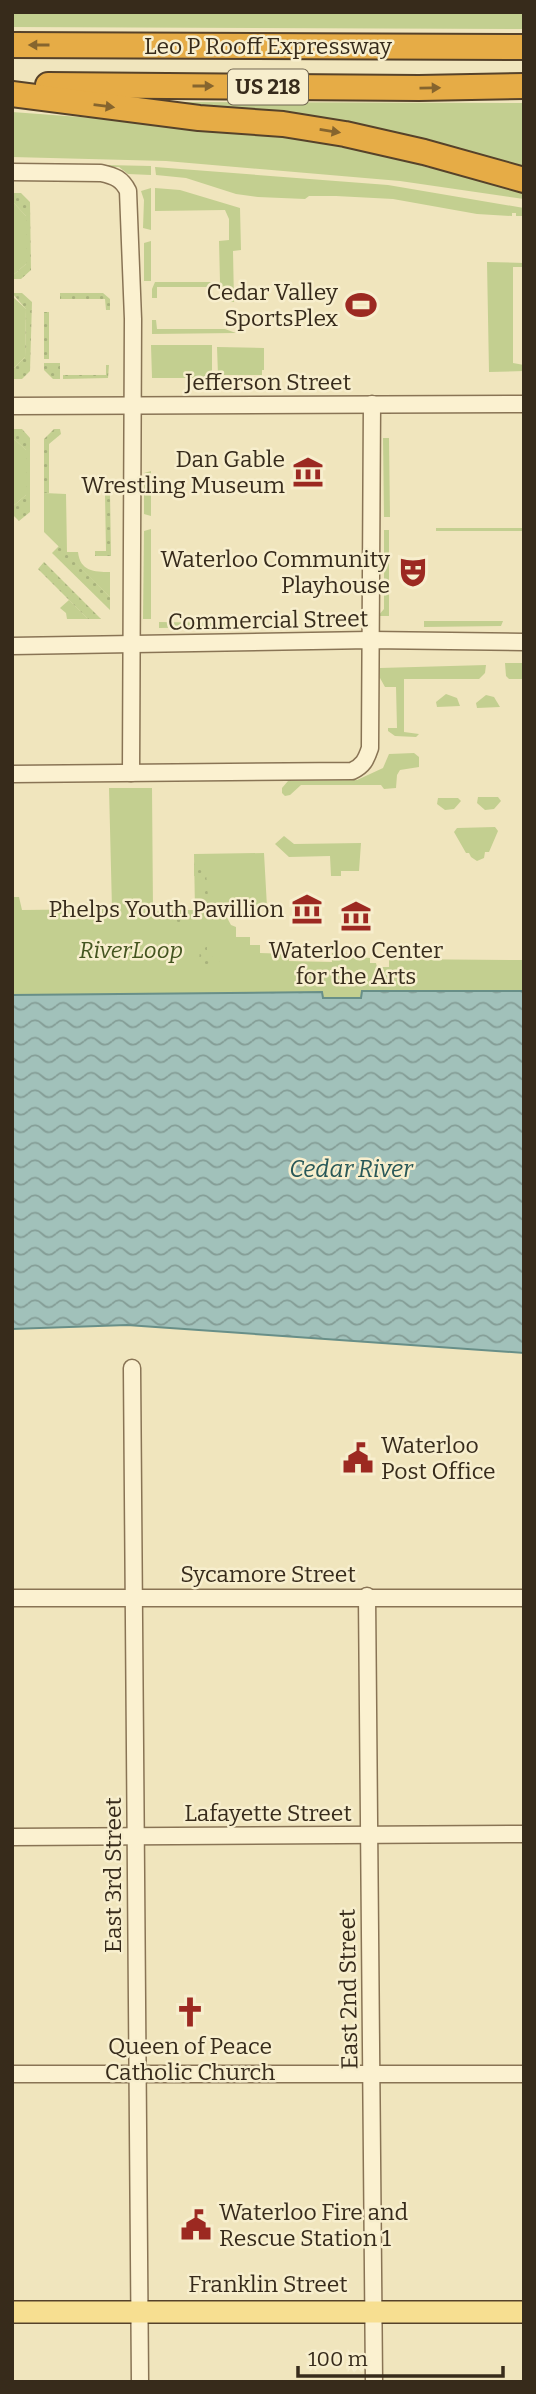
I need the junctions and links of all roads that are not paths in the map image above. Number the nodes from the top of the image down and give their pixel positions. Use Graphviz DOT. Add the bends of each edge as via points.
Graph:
graph roads {
  1 [pos="12,45"];
  2 [pos="524,47"];
  3 [pos="12,85"];
  4 [pos="524,86"];
  5 [pos="12,94"];
  6 [pos="12,172"];
  7 [pos="524,180"];
  8 [pos="372,404"];
  9 [pos="524,404"];
  10 [pos="133,405"];
  11 [pos="12,406"];
  12 [pos="369,640"];
  13 [pos="524,642"];
  14 [pos="132,645"];
  15 [pos="12,646"];
  16 [pos="131,773"];
  17 [pos="12,774"];
  18 [pos="132,1368"];
  19 [pos="367,1596"];
  20 [pos="12,1598"];
  21 [pos="134,1598"];
  22 [pos="524,1598"];
  23 [pos="524,1834"];
  24 [pos="369,1835"];
  25 [pos="135,1836"];
  26 [pos="12,1837"];
  27 [pos="372,2073"];
  28 [pos="12,2074"];
  29 [pos="137,2074"];
  30 [pos="524,2074"];
  31 [pos="374,2310"];
  32 [pos="139,2311"];
  33 [pos="12,2312"];
  34 [pos="524,2312"];
  35 [pos="140,2382"];
  36 [pos="374,2382"];
  2 -- 1 [label="highway, Leo P Rooff Expressway / US 218, one-way"];
  3 -- 4 [label="highway, Leo P Rooff Expressway / US 218, one-way"];
  5 -- 7 [label="highway, one-way" via="345,134"];
  6 -- 10 [label="street" via="102,173 124,182 129,204"];
  8 -- 9 [label="street, Jefferson Street"];
  8 -- 10 [label="street, Jefferson Street"];
  8 -- 12 [label="street"];
  10 -- 11 [label="street, Jefferson Street"];
  10 -- 14 [label="street"];
  12 -- 13 [label="street, Commercial Street"];
  12 -- 14 [label="street, Commercial Street"];
  12 -- 16 [label="street" via="370,748 361,767 352,771"];
  14 -- 15 [label="street, Commercial Street"];
  14 -- 16 [label="street"];
  16 -- 17 [label="street"];
  18 -- 21 [label="street, East 3rd Street"];
  19 -- 21 [label="street, Sycamore Street"];
  19 -- 22 [label="street, Sycamore Street"];
  19 -- 24 [label="street, East 2nd Street"];
  20 -- 21 [label="street, Sycamore Street"];
  21 -- 25 [label="street, East 3rd Street"];
  23 -- 24 [label="street, Lafayette Street"];
  24 -- 25 [label="street, Lafayette Street"];
  24 -- 27 [label="street, East 2nd Street"];
  25 -- 26 [label="street, Lafayette Street"];
  25 -- 29 [label="street, East 3rd Street"];
  27 -- 29 [label="street"];
  27 -- 30 [label="street"];
  27 -- 31 [label="street, East 2nd Street"];
  28 -- 29 [label="street"];
  29 -- 32 [label="street, East 3rd Street"];
  31 -- 32 [label="main road, Franklin Street"];
  31 -- 34 [label="main road, Franklin Street"];
  31 -- 36 [label="street, East 2nd Street"];
  32 -- 33 [label="main road, Franklin Street"];
  32 -- 35 [label="street, East 3rd Street"];
}
